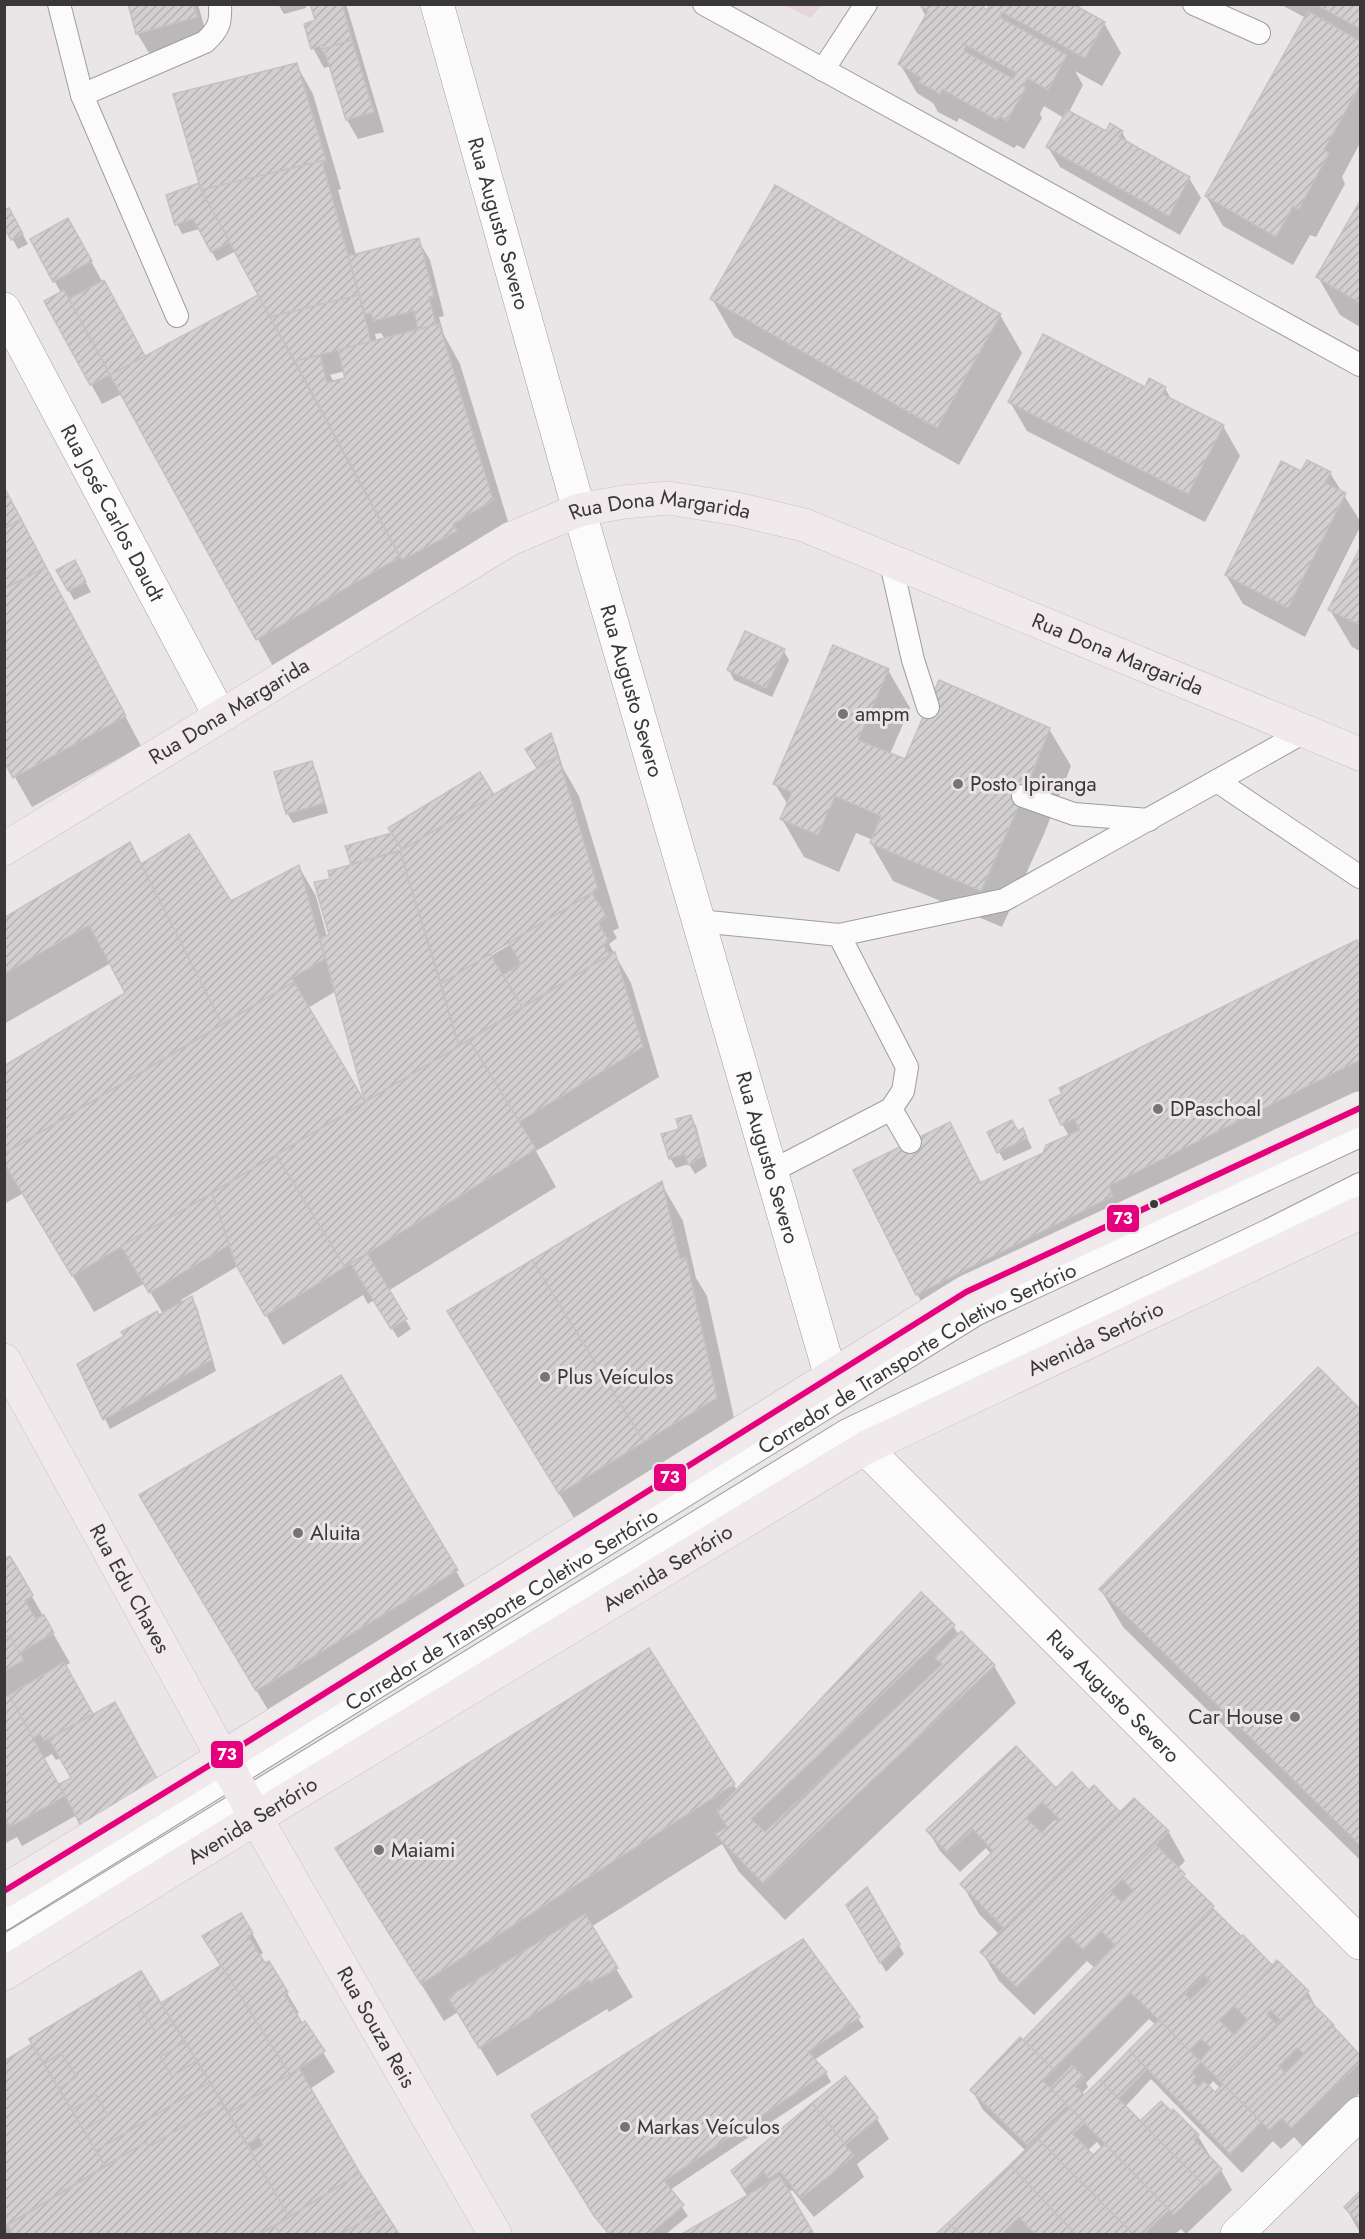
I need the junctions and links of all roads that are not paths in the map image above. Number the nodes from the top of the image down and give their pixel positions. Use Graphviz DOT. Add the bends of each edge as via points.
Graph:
graph roads {
  1 [pos="59,4"];
  2 [pos="220,4"];
  3 [pos="437,4"];
  4 [pos="704,4"];
  5 [pos="866,4"];
  6 [pos="1194,4"];
  7 [pos="1259,33"];
  8 [pos="823,70"];
  9 [pos="82,95"];
  10 [pos="4,309"];
  11 [pos="177,316"];
  12 [pos="1360,365"];
  13 [pos="579,510"];
  14 [pos="890,559"];
  15 [pos="928,707"];
  16 [pos="220,716"];
  17 [pos="1306,731"];
  18 [pos="1360,754"];
  19 [pos="1217,781"];
  20 [pos="1023,796"];
  21 [pos="1149,820"];
  22 [pos="4,849"];
  23 [pos="1360,877"];
  24 [pos="699,921"];
  25 [pos="839,935"];
  26 [pos="1360,1108"];
  27 [pos="891,1109"];
  28 [pos="1360,1136"];
  29 [pos="910,1142"];
  30 [pos="772,1171"];
  31 [pos="1360,1184"];
  32 [pos="1360,1213"];
  33 [pos="4,1360"];
  34 [pos="835,1388"];
  35 [pos="856,1439"];
  36 [pos="240,1788"];
  37 [pos="4,1891"];
  38 [pos="4,1919"];
  39 [pos="1360,1943"];
  40 [pos="4,1947"];
  41 [pos="4,1974"];
  42 [pos="1360,2113"];
  43 [pos="495,2235"];
  44 [pos="1237,2235"];
  1 -- 9 [label="lane"];
  2 -- 9 [label="lane" via="216,32 205,42"];
  3 -- 13 [label="street, Rua Augusto Severo"];
  4 -- 8 [label="lane"];
  5 -- 8 [label="lane"];
  6 -- 7 [label="lane"];
  8 -- 12 [label="lane"];
  9 -- 11 [label="lane"];
  10 -- 16 [label="street, Rua José Carlos Daudt"];
  13 -- 14 [label="main road, Rua Dona Margarida" via="668,498 804,525"];
  13 -- 16 [label="main road, Rua Dona Margarida" via="510,540"];
  13 -- 24 [label="street, Rua Augusto Severo"];
  14 -- 15 [label="lane"];
  14 -- 17 [label="main road, Rua Dona Margarida"];
  16 -- 22 [label="main road, Rua Dona Margarida"];
  17 -- 18 [label="main road, Rua Dona Margarida"];
  17 -- 19 [label="lane"];
  19 -- 21 [label="lane"];
  19 -- 23 [label="lane"];
  20 -- 21 [label="lane" via="1074,813"];
  21 -- 25 [label="lane" via="1004,900"];
  24 -- 25 [label="lane"];
  24 -- 30 [label="street, Rua Augusto Severo"];
  25 -- 27 [label="lane" via="907,1067 903,1091"];
  26 -- 34 [label="main road, Avenida Sertório" via="983,1273 966,1292"];
  27 -- 29 [label="lane"];
  27 -- 30 [label="lane"];
  28 -- 34 [label="lane, Corredor de Transporte Coletivo Sertório" via="976,1314"];
  30 -- 34 [label="street, Rua Augusto Severo"];
  31 -- 35 [label="lane, Corredor de Transporte Coletivo Sertório"];
  32 -- 35 [label="main road, Avenida Sertório"];
  33 -- 36 [label="main road, Rua Edu Chaves"];
  34 -- 36 [label="main road, Avenida Sertório"];
  35 -- 36 [label="main road, Avenida Sertório"];
  35 -- 39 [label="street, Rua Augusto Severo"];
  36 -- 37 [label="main road, Avenida Sertório"];
  36 -- 38 [label="lane"];
  36 -- 40 [label="lane"];
  36 -- 41 [label="main road, Avenida Sertório"];
  36 -- 43 [label="main road, Rua Souza Reis"];
  42 -- 44 [label="street"];
}
